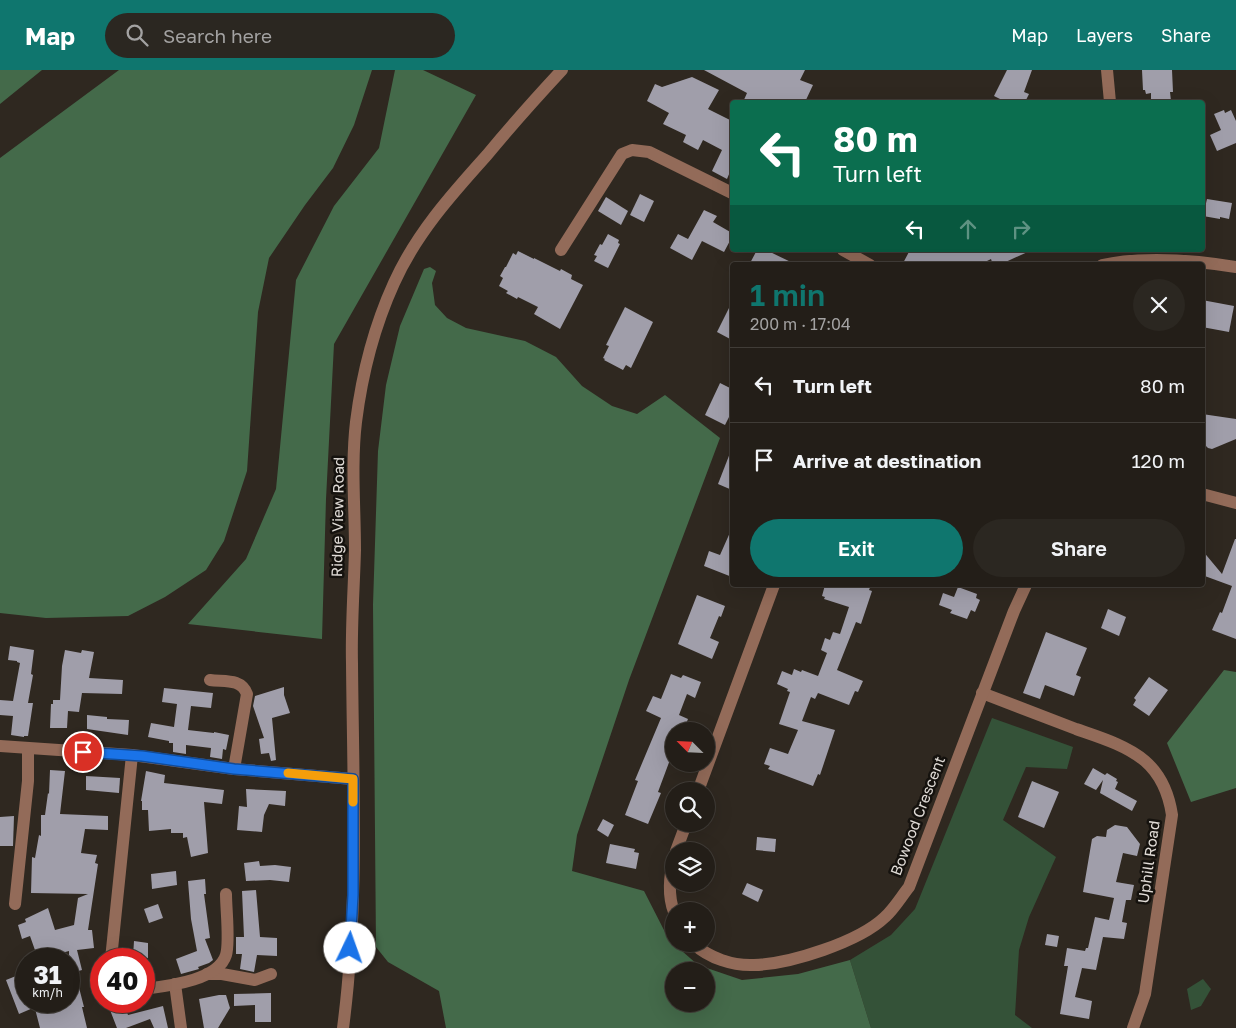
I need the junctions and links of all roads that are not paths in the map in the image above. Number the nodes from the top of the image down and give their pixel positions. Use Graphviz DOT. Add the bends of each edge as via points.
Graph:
graph roads {
  1 [pos="562,70"];
  2 [pos="1108,70"];
  3 [pos="1110,100"];
  4 [pos="730,192"];
  5 [pos="561,250"];
  6 [pos="847,252"];
  7 [pos="1120,256"];
  8 [pos="865,262"];
  9 [pos="1108,262"];
  10 [pos="1203,262"];
  11 [pos="1205,262"];
  12 [pos="1236,266"];
  13 [pos="1205,495"];
  14 [pos="1236,503"];
  15 [pos="773,587"];
  16 [pos="1025,587"];
  17 [pos="210,680"];
  18 [pos="982,693"];
  19 [pos="0,746"];
  20 [pos="28,749"];
  21 [pos="132,755"];
  22 [pos="234,769"];
  23 [pos="353,779"];
  24 [pos="701,782"];
  25 [pos="226,894"];
  26 [pos="15,904"];
  27 [pos="112,948"];
  28 [pos="704,952"];
  29 [pos="206,974"];
  30 [pos="271,974"];
  31 [pos="175,984"];
  32 [pos="155,987"];
  33 [pos="181,1028"];
  34 [pos="343,1028"];
  35 [pos="1133,1028"];
  1 -- 23 [label="street, Ridge View Road" via="438,211 414,244 375,331 356,423"];
  2 -- 3 [label="street"];
  4 -- 5 [label="street" via="661,157 632,150 622,154"];
  6 -- 8 [label="street"];
  7 -- 9 [label="street"];
  7 -- 10 [label="street"];
  11 -- 12 [label="street"];
  13 -- 14 [label="street"];
  15 -- 24 [label="street"];
  16 -- 18 [label="street, Bowood Crescent"];
  17 -- 22 [label="street" via="239,684 247,694"];
  18 -- 28 [label="street, Bowood Crescent" via="909,887 886,917 866,931 829,948 786,960 753,966 727,962"];
  18 -- 35 [label="street, Uphill Road" via="1129,751 1145,761 1163,784 1172,815 1145,994"];
  19 -- 20 [label="street"];
  20 -- 21 [label="street"];
  20 -- 26 [label="street" via="28,781"];
  21 -- 22 [label="street"];
  21 -- 27 [label="street"];
  22 -- 23 [label="street"];
  23 -- 34 [label="street, Ridge View Road" via="353,895 349,983"];
  25 -- 29 [label="street" via="226,954 219,966"];
  29 -- 30 [label="street" via="255,980"];
  29 -- 31 [label="street"];
  31 -- 32 [label="street"];
  31 -- 33 [label="street"];
}
